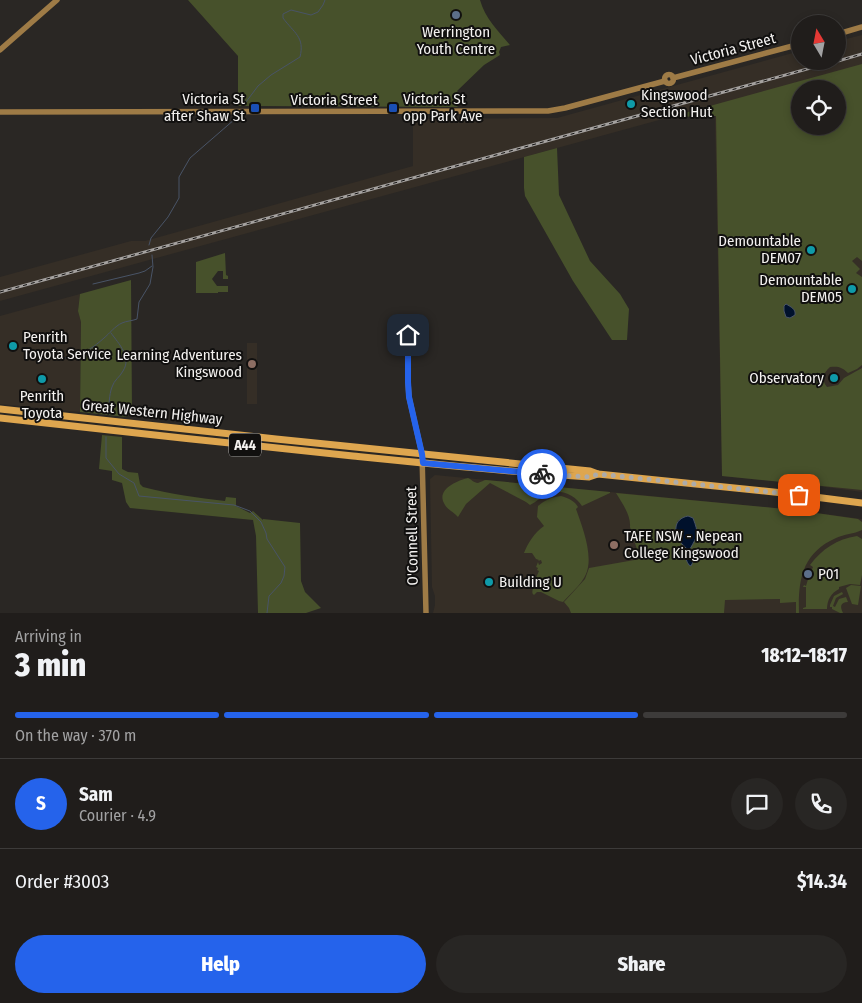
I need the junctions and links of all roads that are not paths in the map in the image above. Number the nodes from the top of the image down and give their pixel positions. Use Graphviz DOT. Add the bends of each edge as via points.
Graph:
graph roads {
  1 [pos="57,0"];
  2 [pos="862,27"];
  3 [pos="846,32"];
  4 [pos="791,46"];
  5 [pos="0,50"];
  6 [pos="0,112"];
  7 [pos="408,335"];
  8 [pos="0,409"];
  9 [pos="0,418"];
  10 [pos="423,458"];
  11 [pos="862,503"];
  12 [pos="426,613"];
  1 -- 5 [label="street"];
  2 -- 3 [label="street"];
  4 -- 6 [label="street, Victoria Street" via="673,78 668,75 665,81 548,111"];
  7 -- 10 [label="street, O'Connell Street" via="409,397"];
  8 -- 10 [label="highway, Great Western Highway / A44"];
  9 -- 10 [label="highway, Great Western Highway / A44" via="201,441"];
  10 -- 11 [label="highway, Great Western Highway / A44" via="520,473 590,477 598,474"];
  10 -- 12 [label="street, O'Connell Street"];
}
